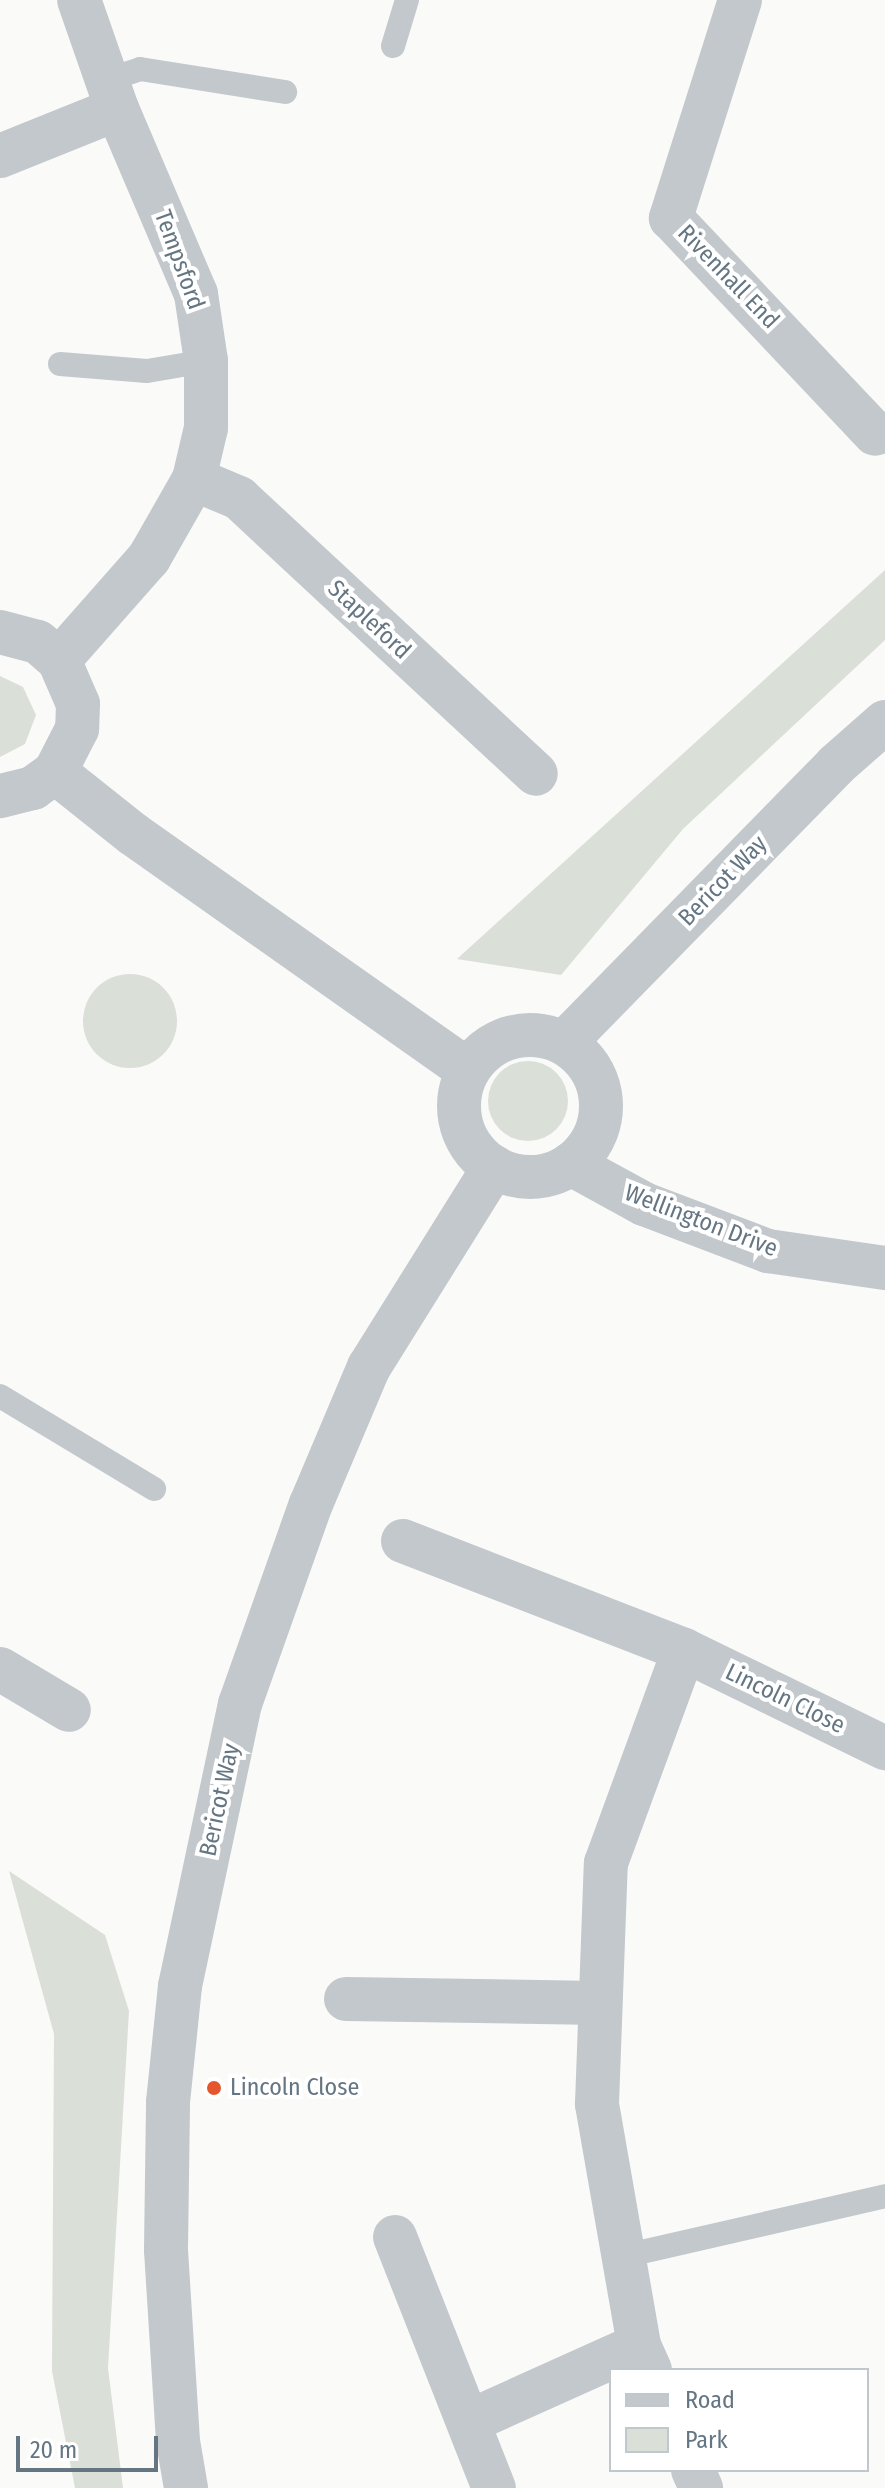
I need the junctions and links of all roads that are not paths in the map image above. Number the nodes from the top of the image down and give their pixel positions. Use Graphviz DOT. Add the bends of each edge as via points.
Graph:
graph roads {
  1 [pos="79,0"];
  2 [pos="407,0"];
  3 [pos="740,0"];
  4 [pos="393,46"];
  5 [pos="285,92"];
  6 [pos="112,94"];
  7 [pos="0,156"];
  8 [pos="206,361"];
  9 [pos="60,364"];
  10 [pos="875,434"];
  11 [pos="194,479"];
  12 [pos="0,632"];
  13 [pos="59,660"];
  14 [pos="885,722"];
  15 [pos="55,772"];
  16 [pos="536,774"];
  17 [pos="0,796"];
  18 [pos="564,1043"];
  19 [pos="468,1070"];
  20 [pos="571,1164"];
  21 [pos="494,1167"];
  22 [pos="885,1268"];
  23 [pos="0,1396"];
  24 [pos="154,1489"];
  25 [pos="403,1541"];
  26 [pos="684,1650"];
  27 [pos="0,1669"];
  28 [pos="69,1710"];
  29 [pos="885,1748"];
  30 [pos="346,1999"];
  31 [pos="600,2003"];
  32 [pos="885,2196"];
  33 [pos="395,2237"];
  34 [pos="624,2256"];
  35 [pos="645,2358"];
  36 [pos="617,2368"];
  37 [pos="609,2371"];
  38 [pos="470,2421"];
  39 [pos="186,2488"];
  40 [pos="494,2488"];
  1 -- 6 [label="street, Tempsford"];
  2 -- 4 [label="lane"];
  3 -- 10 [label="street, Rivenhall End" via="671,218"];
  5 -- 6 [label="lane" via="140,69"];
  6 -- 7 [label="street"];
  6 -- 8 [label="street, Tempsford" via="196,294"];
  8 -- 9 [label="lane" via="147,371"];
  8 -- 11 [label="street, Tempsford" via="206,428"];
  11 -- 13 [label="street, Tempsford" via="149,558"];
  11 -- 16 [label="street, Stapleford" via="239,498"];
  12 -- 13 [label="street" via="38,642"];
  13 -- 15 [label="street" via="78,704 77,729"];
  14 -- 18 [label="street, Bericot Way" via="836,765"];
  15 -- 17 [label="street" via="33,788"];
  15 -- 19 [label="street" via="133,834"];
  18 -- 19 [label="street" via="543,1036 511,1038 482,1053"];
  18 -- 20 [label="street" via="596,1077 601,1101 599,1125"];
  19 -- 21 [label="street" via="459,1113 477,1153"];
  20 -- 21 [label="street" via="533,1177"];
  20 -- 22 [label="street, Wellington Drive" via="644,1204 768,1251"];
  21 -- 39 [label="street, Bericot Way" via="369,1367 311,1504 240,1704 180,1986 168,2102 166,2249 178,2441"];
  23 -- 24 [label="lane"];
  25 -- 26 [label="street, Lincoln Close"];
  26 -- 29 [label="street, Lincoln Close"];
  26 -- 31 [label="street" via="606,1863"];
  27 -- 28 [label="street"];
  30 -- 31 [label="street"];
  31 -- 34 [label="street" via="597,2104"];
  32 -- 34 [label="lane"];
  33 -- 38 [label="street"];
  34 -- 35 [label="street"];
  35 -- 36 [label="street"];
  37 -- 38 [label="street"];
  38 -- 40 [label="street"];
}
